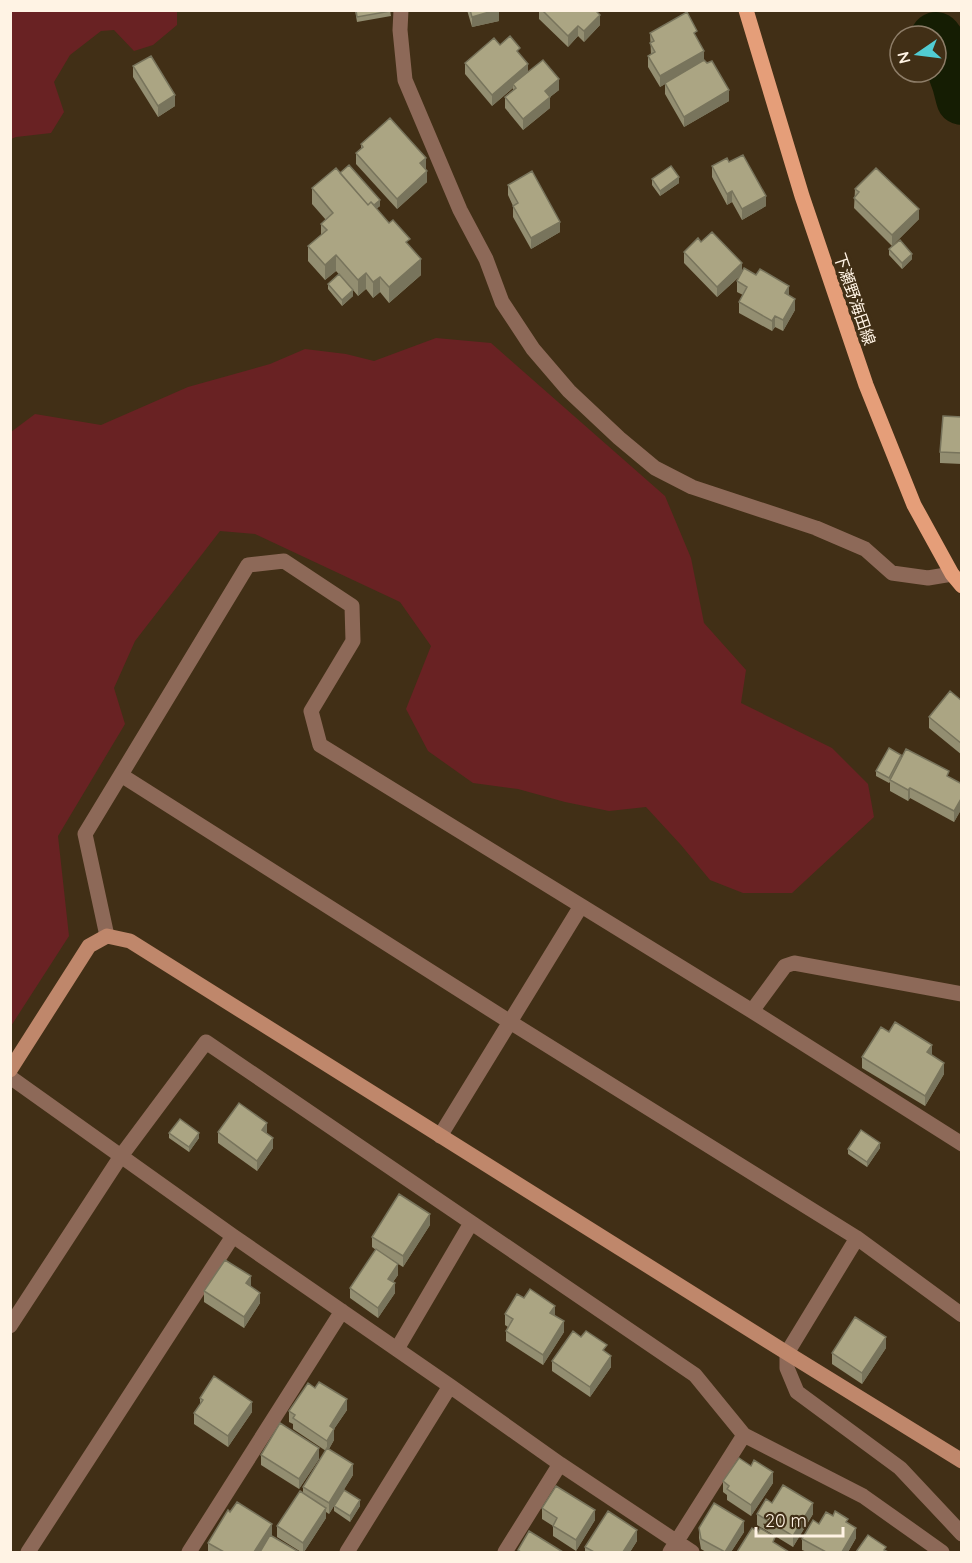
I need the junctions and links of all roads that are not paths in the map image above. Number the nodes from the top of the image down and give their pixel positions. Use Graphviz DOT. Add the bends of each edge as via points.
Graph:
graph roads {
  1 [pos="401,10"];
  2 [pos="746,10"];
  3 [pos="957,580"];
  4 [pos="121,775"];
  5 [pos="581,906"];
  6 [pos="107,936"];
  7 [pos="962,994"];
  8 [pos="752,1011"];
  9 [pos="510,1022"];
  10 [pos="11,1069"];
  11 [pos="440,1136"];
  12 [pos="962,1144"];
  13 [pos="121,1156"];
  14 [pos="471,1223"];
  15 [pos="233,1236"];
  16 [pos="857,1239"];
  17 [pos="342,1311"];
  18 [pos="961,1314"];
  19 [pos="10,1326"];
  20 [pos="397,1349"];
  21 [pos="787,1353"];
  22 [pos="450,1386"];
  23 [pos="744,1435"];
  24 [pos="962,1461"];
  25 [pos="560,1464"];
  26 [pos="962,1534"];
  27 [pos="673,1547"];
  28 [pos="28,1552"];
  29 [pos="189,1552"];
  30 [pos="347,1552"];
  31 [pos="505,1552"];
  32 [pos="692,1552"];
  33 [pos="942,1552"];
  1 -- 3 [label="street" via="405,80 460,210 486,259 502,302 533,349 569,391 655,468 692,487 866,549 892,573"];
  2 -- 3 [label="main road, 下瀬野海田線" via="802,196 866,385 914,505"];
  4 -- 5 [label="street" via="248,565 284,561 352,606 353,641 311,711 320,745"];
  4 -- 6 [label="street" via="85,834"];
  4 -- 9 [label="street"];
  5 -- 8 [label="street"];
  5 -- 9 [label="street"];
  6 -- 10 [label="street" via="89,946"];
  6 -- 11 [label="street" via="130,941"];
  7 -- 8 [label="street" via="794,963 785,966"];
  8 -- 12 [label="street"];
  9 -- 11 [label="street"];
  9 -- 16 [label="street"];
  10 -- 13 [label="street"];
  11 -- 21 [label="street"];
  13 -- 14 [label="street" via="206,1042"];
  13 -- 15 [label="street"];
  13 -- 19 [label="street"];
  14 -- 20 [label="street"];
  14 -- 23 [label="street" via="695,1376"];
  15 -- 17 [label="street"];
  15 -- 28 [label="street"];
  16 -- 18 [label="street"];
  16 -- 21 [label="street"];
  17 -- 20 [label="street"];
  17 -- 29 [label="street"];
  20 -- 22 [label="street"];
  21 -- 24 [label="street"];
  21 -- 26 [label="street" via="787,1368 797,1392 900,1468"];
  22 -- 25 [label="street"];
  22 -- 30 [label="street"];
  23 -- 27 [label="street"];
  23 -- 33 [label="street" via="863,1496"];
  25 -- 27 [label="street"];
  25 -- 31 [label="street"];
  27 -- 32 [label="street"];
}
